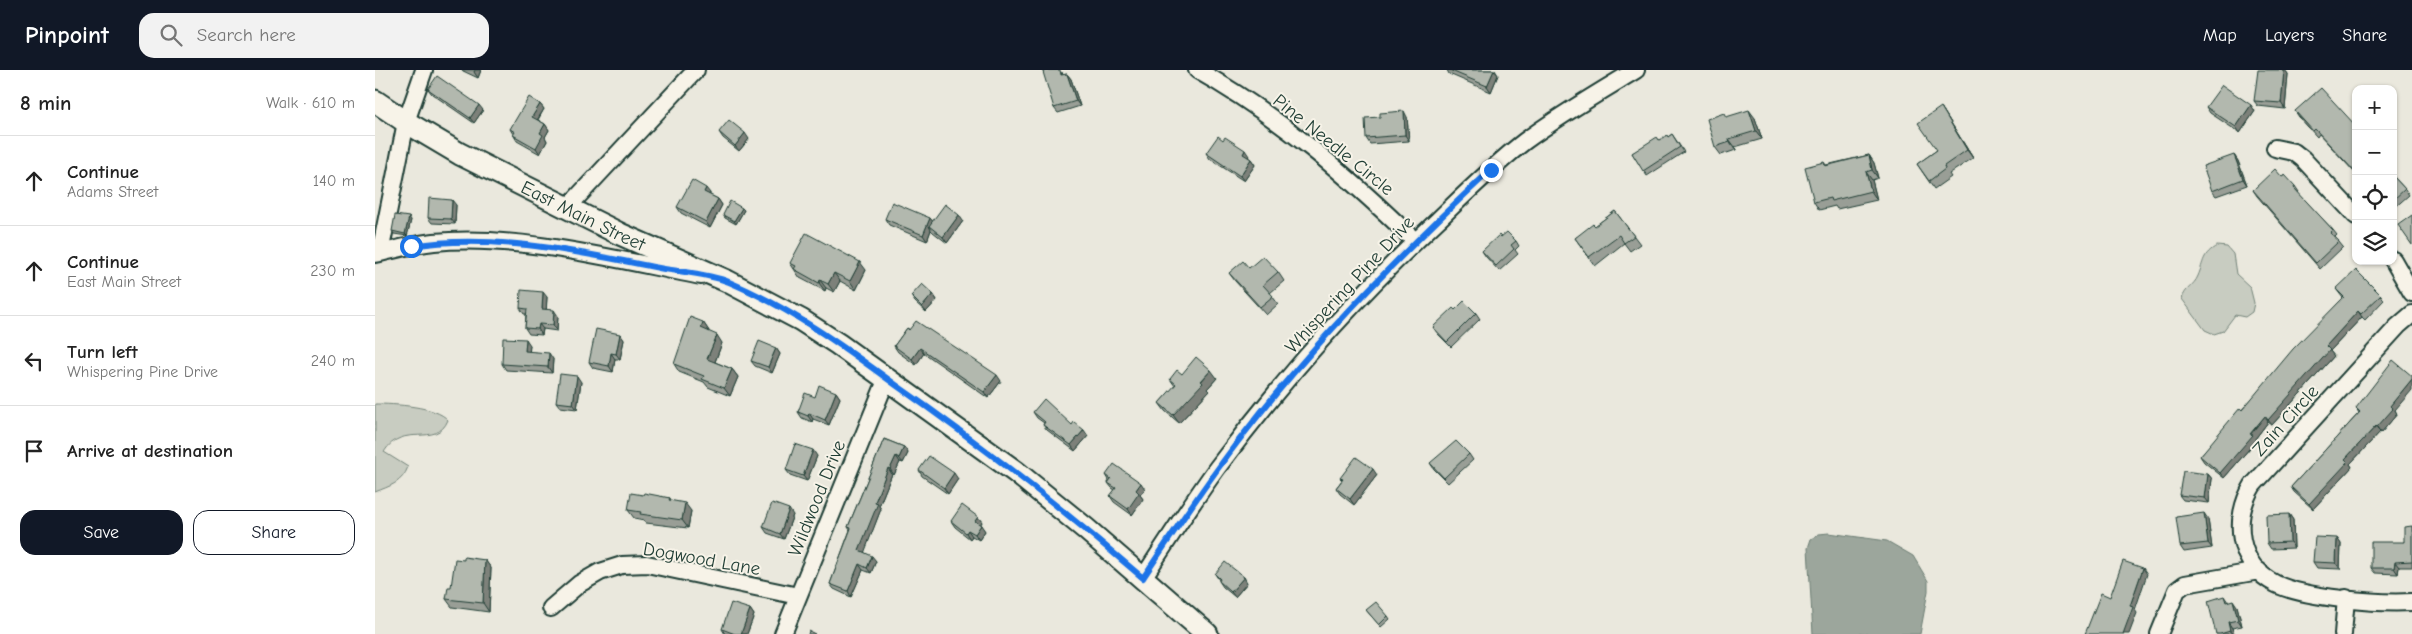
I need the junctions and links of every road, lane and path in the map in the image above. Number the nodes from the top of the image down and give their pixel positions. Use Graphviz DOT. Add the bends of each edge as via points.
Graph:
graph roads {
  1 [pos="424,70"];
  2 [pos="696,70"];
  3 [pos="1197,70"];
  4 [pos="1636,70"];
  5 [pos="375,101"];
  6 [pos="405,122"];
  7 [pos="2275,148"];
  8 [pos="568,207"];
  9 [pos="2352,212"];
  10 [pos="1415,241"];
  11 [pos="377,254"];
  12 [pos="2396,265"];
  13 [pos="727,281"];
  14 [pos="2412,293"];
  15 [pos="2412,314"];
  16 [pos="887,378"];
  17 [pos="2259,571"];
  18 [pos="1143,578"];
  19 [pos="798,596"];
  20 [pos="2347,598"];
  21 [pos="2412,602"];
  22 [pos="551,608"];
  23 [pos="783,634"];
  24 [pos="1207,634"];
  25 [pos="2159,634"];
  26 [pos="2343,634"];
  1 -- 6 [label="street"];
  2 -- 8 [label="street"];
  3 -- 10 [label="street, Pine Needle Circle" via="1278,121 1368,195"];
  4 -- 10 [label="street, Whispering Pine Drive" via="1558,117 1524,142"];
  5 -- 6 [label="main road, East Main Street"];
  6 -- 8 [label="main road, East Main Street" via="497,173"];
  6 -- 11 [label="street"];
  7 -- 9 [label="street" via="2294,152 2303,159"];
  8 -- 13 [label="main road, East Main Street" via="620,234"];
  10 -- 18 [label="street, Whispering Pine Drive" via="1352,307 1265,408 1217,469"];
  11 -- 13 [label="street" via="433,242 507,243"];
  12 -- 14 [label="street"];
  13 -- 16 [label="main road, East Main Street" via="801,320"];
  15 -- 17 [label="street, Zain Circle" via="2249,492 2239,525 2245,553"];
  16 -- 18 [label="main road, East Main Street" via="1016,472"];
  16 -- 19 [label="street, Wildwood Drive"];
  17 -- 20 [label="street, Zain Circle" via="2288,589"];
  17 -- 25 [label="street" via="2185,584 2177,590"];
  18 -- 24 [label="main road, East Main Street"];
  19 -- 22 [label="street, Dogwood Lane" via="647,564 622,565 579,584"];
  19 -- 23 [label="street, Wildwood Drive"];
  20 -- 21 [label="street, Zain Circle"];
  20 -- 26 [label="street"];
}
